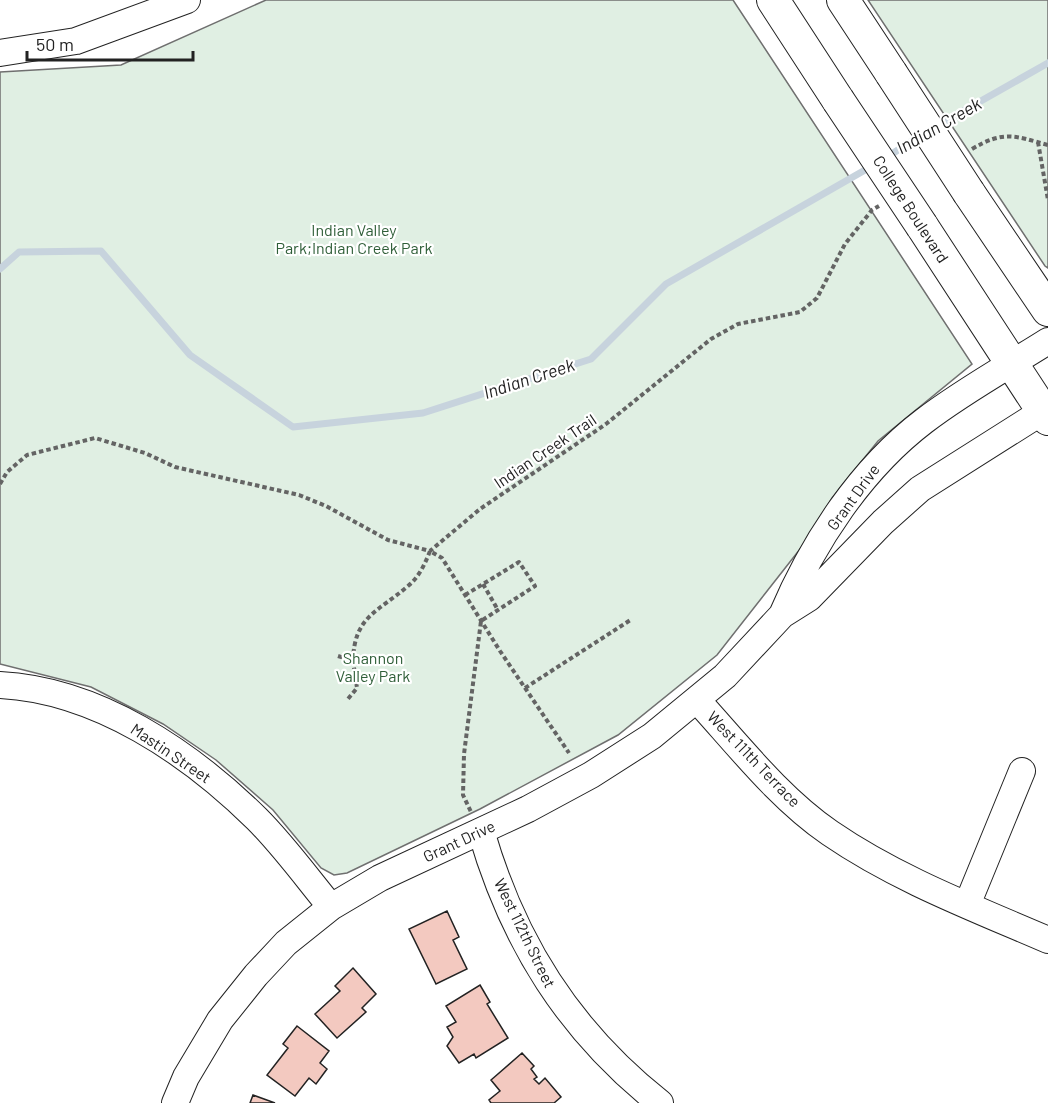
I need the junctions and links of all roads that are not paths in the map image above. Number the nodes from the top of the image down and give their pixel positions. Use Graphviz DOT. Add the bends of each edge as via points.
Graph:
graph roads {
  1 [pos="187,0"];
  2 [pos="773,0"];
  3 [pos="843,0"];
  4 [pos="159,5"];
  5 [pos="0,53"];
  6 [pos="1048,310"];
  7 [pos="1048,341"];
  8 [pos="1012,364"];
  9 [pos="1046,413"];
  10 [pos="782,615"];
  11 [pos="0,685"];
  12 [pos="697,700"];
  13 [pos="1022,771"];
  14 [pos="481,831"];
  15 [pos="967,905"];
  16 [pos="331,907"];
  17 [pos="1048,940"];
  18 [pos="644,1098"];
  19 [pos="175,1103"];
  1 -- 4 [label="street"];
  2 -- 8 [label="main road, College Boulevard, bridge"];
  3 -- 6 [label="main road, bridge"];
  4 -- 5 [label="street" via="76,41"];
  7 -- 8 [label="street, Grant Drive"];
  8 -- 9 [label="main road, College Boulevard"];
  8 -- 10 [label="street, Grant Drive" via="925,420 871,468 799,576"];
  9 -- 10 [label="street, Grant Drive" via="921,489 809,598"];
  10 -- 12 [label="street, Grant Drive"];
  11 -- 16 [label="street, Mastin Street" via="46,693 95,708 157,740 203,771 258,820"];
  12 -- 14 [label="street, Grant Drive" via="652,736 591,775"];
  12 -- 15 [label="street, West 111th Terrace" via="777,788 828,832 884,866"];
  13 -- 15 [label="street"];
  14 -- 16 [label="street, Grant Drive" via="380,878"];
  14 -- 18 [label="street, West 112th Street" via="491,865 525,941 559,1000"];
  15 -- 17 [label="street, West 111th Terrace"];
  16 -- 19 [label="street, Grant Drive" via="286,943 220,1020"];
}
